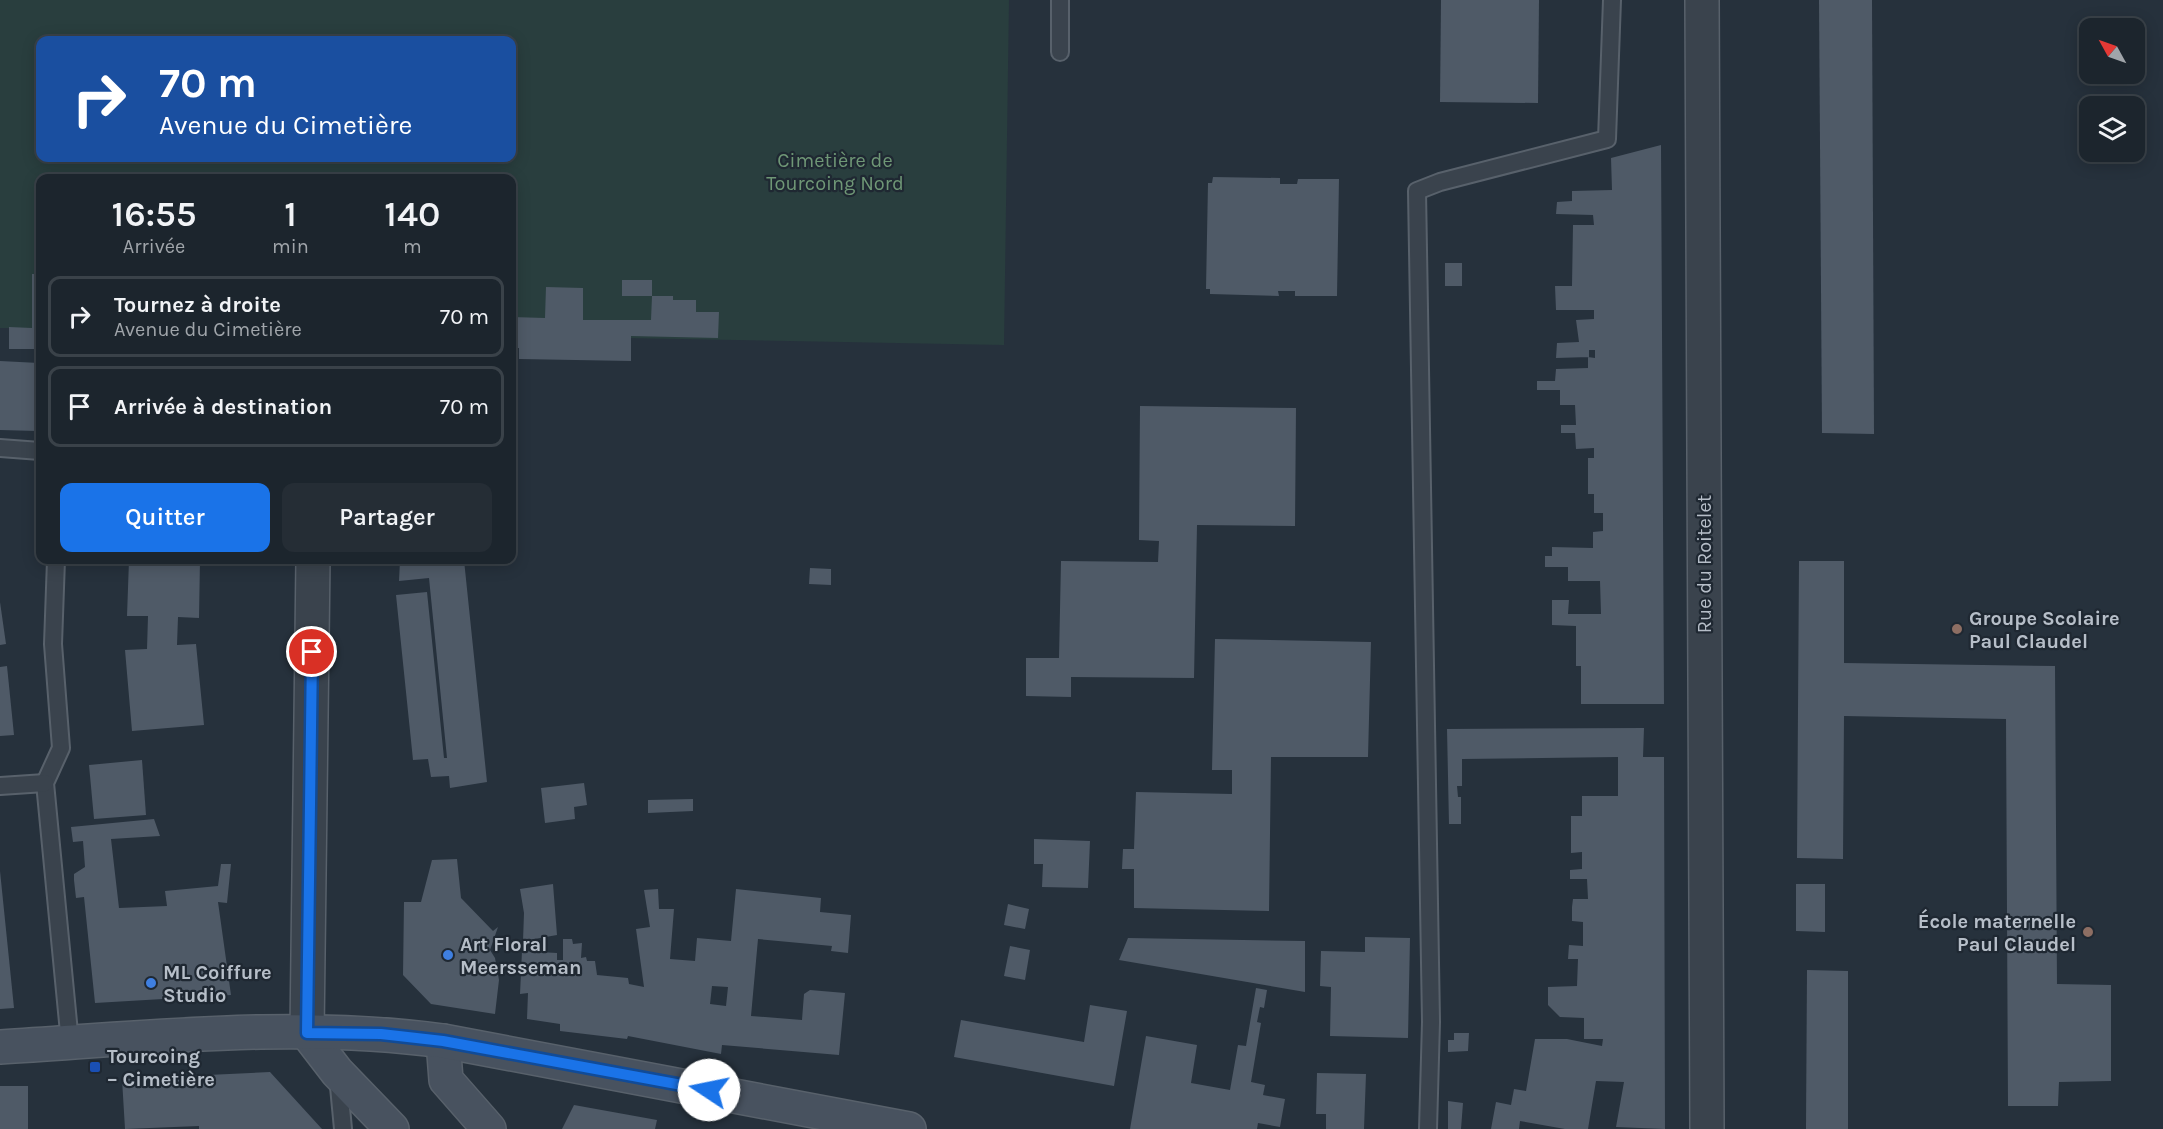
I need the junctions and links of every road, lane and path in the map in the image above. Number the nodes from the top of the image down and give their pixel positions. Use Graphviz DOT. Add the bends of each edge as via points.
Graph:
graph roads {
  1 [pos="1060,0"];
  2 [pos="1612,0"];
  3 [pos="1702,0"];
  4 [pos="1060,52"];
  5 [pos="0,448"];
  6 [pos="36,451"];
  7 [pos="56,564"];
  8 [pos="313,564"];
  9 [pos="45,783"];
  10 [pos="0,786"];
  11 [pos="307,1033"];
  12 [pos="443,1041"];
  13 [pos="70,1043"];
  14 [pos="0,1047"];
  15 [pos="338,1072"];
  16 [pos="343,1129"];
  17 [pos="392,1129"];
  18 [pos="489,1129"];
  19 [pos="909,1129"];
  20 [pos="1428,1129"];
  21 [pos="1707,1129"];
  1 -- 4 [label="lane"];
  2 -- 20 [label="lane" via="1607,139 1417,191 1431,1022"];
  3 -- 21 [label="street, Rue du Roitelet"];
  5 -- 6 [label="lane"];
  7 -- 9 [label="lane" via="53,644 61,748"];
  8 -- 11 [label="street"];
  9 -- 10 [label="lane"];
  9 -- 13 [label="lane"];
  11 -- 12 [label="main road" via="381,1034"];
  11 -- 13 [label="main road" via="165,1035"];
  11 -- 15 [label="main road"];
  12 -- 18 [label="main road" via="446,1080"];
  12 -- 19 [label="main road"];
  13 -- 14 [label="main road"];
  15 -- 16 [label="lane"];
  15 -- 17 [label="main road"];
}
